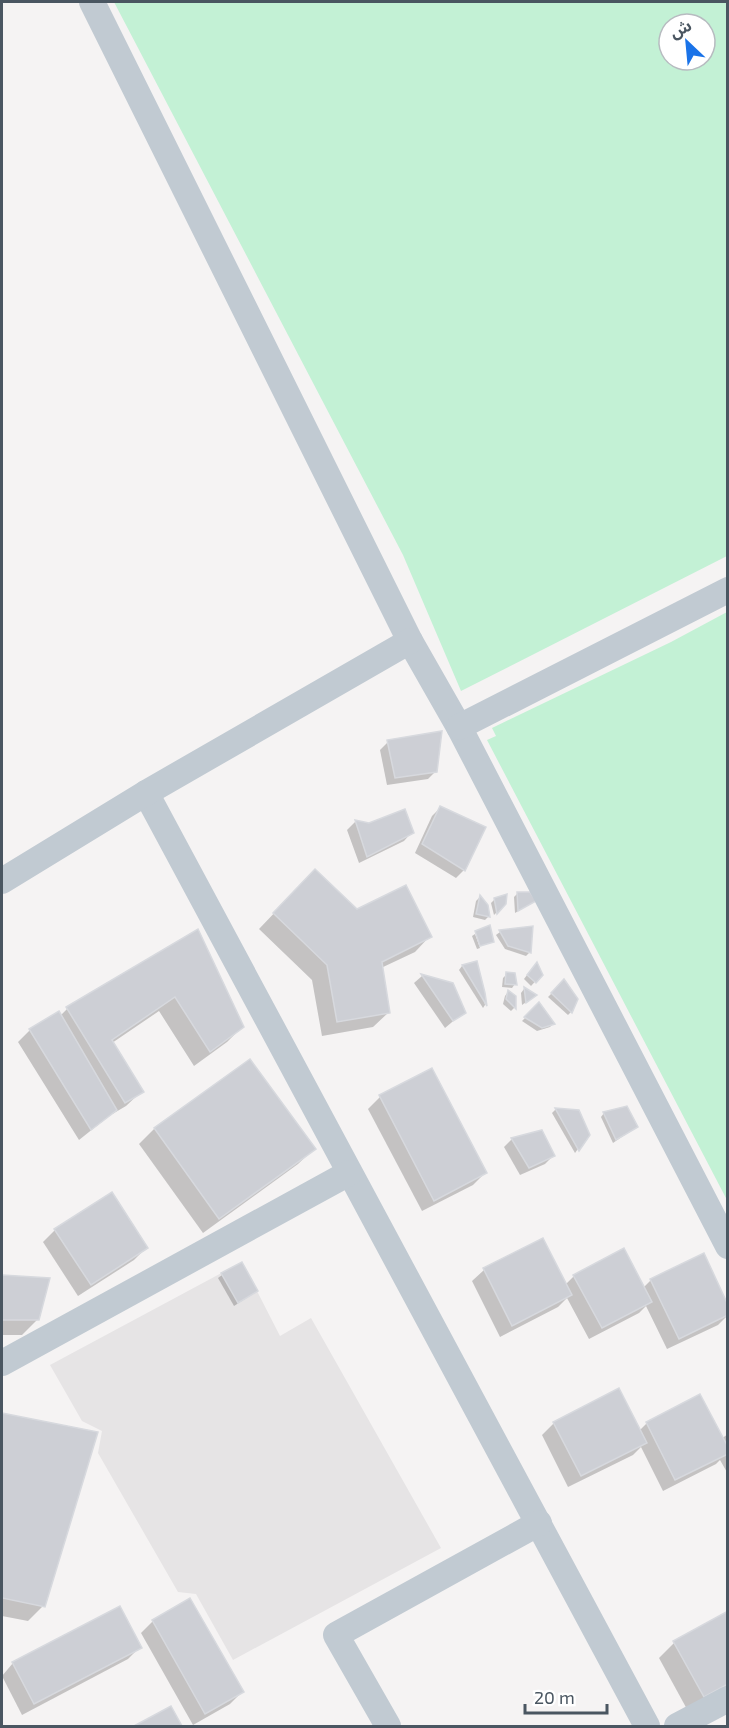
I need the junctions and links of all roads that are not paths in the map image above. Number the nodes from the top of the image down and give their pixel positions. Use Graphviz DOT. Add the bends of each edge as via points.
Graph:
graph roads {
  1 [pos="92,2"];
  2 [pos="728,590"];
  3 [pos="410,641"];
  4 [pos="459,727"];
  5 [pos="146,793"];
  6 [pos="2,880"];
  7 [pos="348,1173"];
  8 [pos="728,1246"];
  9 [pos="2,1363"];
  10 [pos="539,1523"];
  11 [pos="728,1699"];
  12 [pos="388,1726"];
  13 [pos="647,1726"];
  14 [pos="677,1726"];
  1 -- 3 [label="street"];
  2 -- 4 [label="street"];
  3 -- 4 [label="street"];
  3 -- 5 [label="street"];
  4 -- 8 [label="street"];
  5 -- 6 [label="street"];
  5 -- 7 [label="street"];
  7 -- 9 [label="street"];
  7 -- 10 [label="street"];
  10 -- 12 [label="street" via="336,1635"];
  10 -- 13 [label="street"];
  11 -- 14 [label="street"];
}
